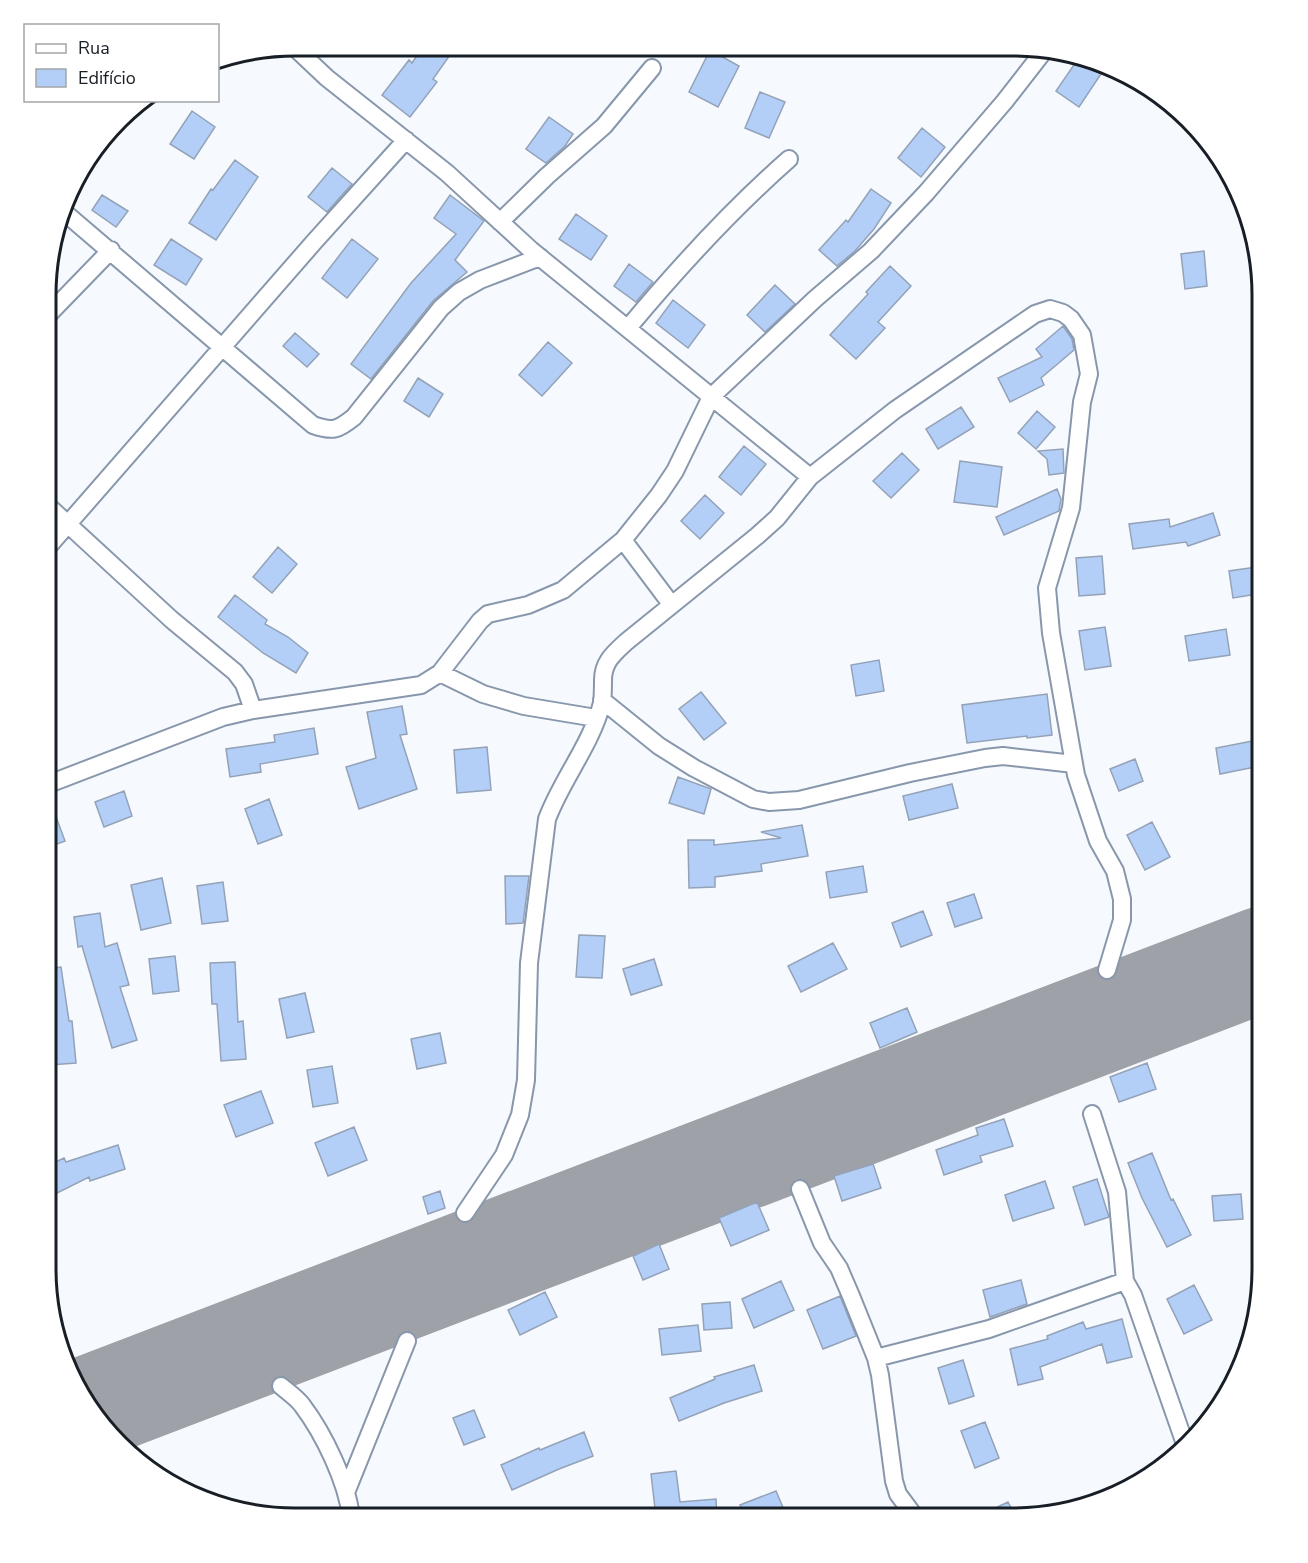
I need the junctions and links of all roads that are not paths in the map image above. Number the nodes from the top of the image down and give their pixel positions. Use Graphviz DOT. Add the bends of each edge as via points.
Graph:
graph roads {
  1 [pos="303,55"];
  2 [pos="1039,57"];
  3 [pos="652,68"];
  4 [pos="406,140"];
  5 [pos="789,159"];
  6 [pos="69,216"];
  7 [pos="500,222"];
  8 [pos="111,250"];
  9 [pos="540,257"];
  10 [pos="56,307"];
  11 [pos="628,328"];
  12 [pos="222,348"];
  13 [pos="711,398"];
  14 [pos="810,477"];
  15 [pos="56,514"];
  16 [pos="68,525"];
  17 [pos="56,538"];
  18 [pos="622,540"];
  19 [pos="671,604"];
  20 [pos="440,673"];
  21 [pos="602,700"];
  22 [pos="253,710"];
  23 [pos="596,718"];
  24 [pos="1074,764"];
  25 [pos="56,781"];
  26 [pos="1107,970"];
  27 [pos="1092,1114"];
  28 [pos="800,1189"];
  29 [pos="465,1213"];
  30 [pos="1125,1281"];
  31 [pos="406,1341"];
  32 [pos="876,1358"];
  33 [pos="281,1386"];
  34 [pos="1182,1437"];
  35 [pos="347,1490"];
  36 [pos="350,1508"];
  37 [pos="908,1508"];
  1 -- 4 [label="street"];
  2 -- 13 [label="street" via="962,151 871,251"];
  3 -- 7 [label="street" via="604,126"];
  4 -- 7 [label="street"];
  4 -- 12 [label="street"];
  5 -- 11 [label="street" via="679,267"];
  6 -- 8 [label="street"];
  7 -- 9 [label="street"];
  8 -- 10 [label="street"];
  8 -- 12 [label="street"];
  9 -- 11 [label="street"];
  9 -- 12 [label="street" via="459,292 441,308 354,417 340,428 330,430 313,425"];
  11 -- 13 [label="street"];
  12 -- 16 [label="street"];
  13 -- 14 [label="street"];
  13 -- 18 [label="street" via="675,471"];
  14 -- 19 [label="street" via="777,518"];
  14 -- 24 [label="street" via="894,410 1035,314 1050,309 1071,319 1082,335 1089,374 1082,402 1071,508 1047,588"];
  15 -- 16 [label="street"];
  16 -- 17 [label="street"];
  16 -- 22 [label="street" via="235,672"];
  18 -- 19 [label="street"];
  18 -- 20 [label="street" via="556,594 488,614"];
  19 -- 21 [label="street" via="612,654 603,670"];
  20 -- 22 [label="street" via="421,685"];
  20 -- 23 [label="street" via="483,694 524,706"];
  21 -- 23 [label="street"];
  21 -- 24 [label="street" via="659,746 694,768 753,799 769,802 799,801 985,758 1003,756"];
  22 -- 25 [label="street" via="223,717"];
  23 -- 29 [label="street" via="548,819 529,963 526,1080 520,1114 504,1155"];
  24 -- 26 [label="street" via="1089,816 1122,899 1122,920"];
  27 -- 30 [label="street" via="1117,1192"];
  28 -- 32 [label="street" via="822,1243 839,1268"];
  30 -- 32 [label="street" via="989,1329"];
  30 -- 34 [label="street"];
  31 -- 35 [label="street"];
  32 -- 37 [label="street" via="894,1481"];
  33 -- 35 [label="street" via="310,1418"];
  35 -- 36 [label="street"];
}
